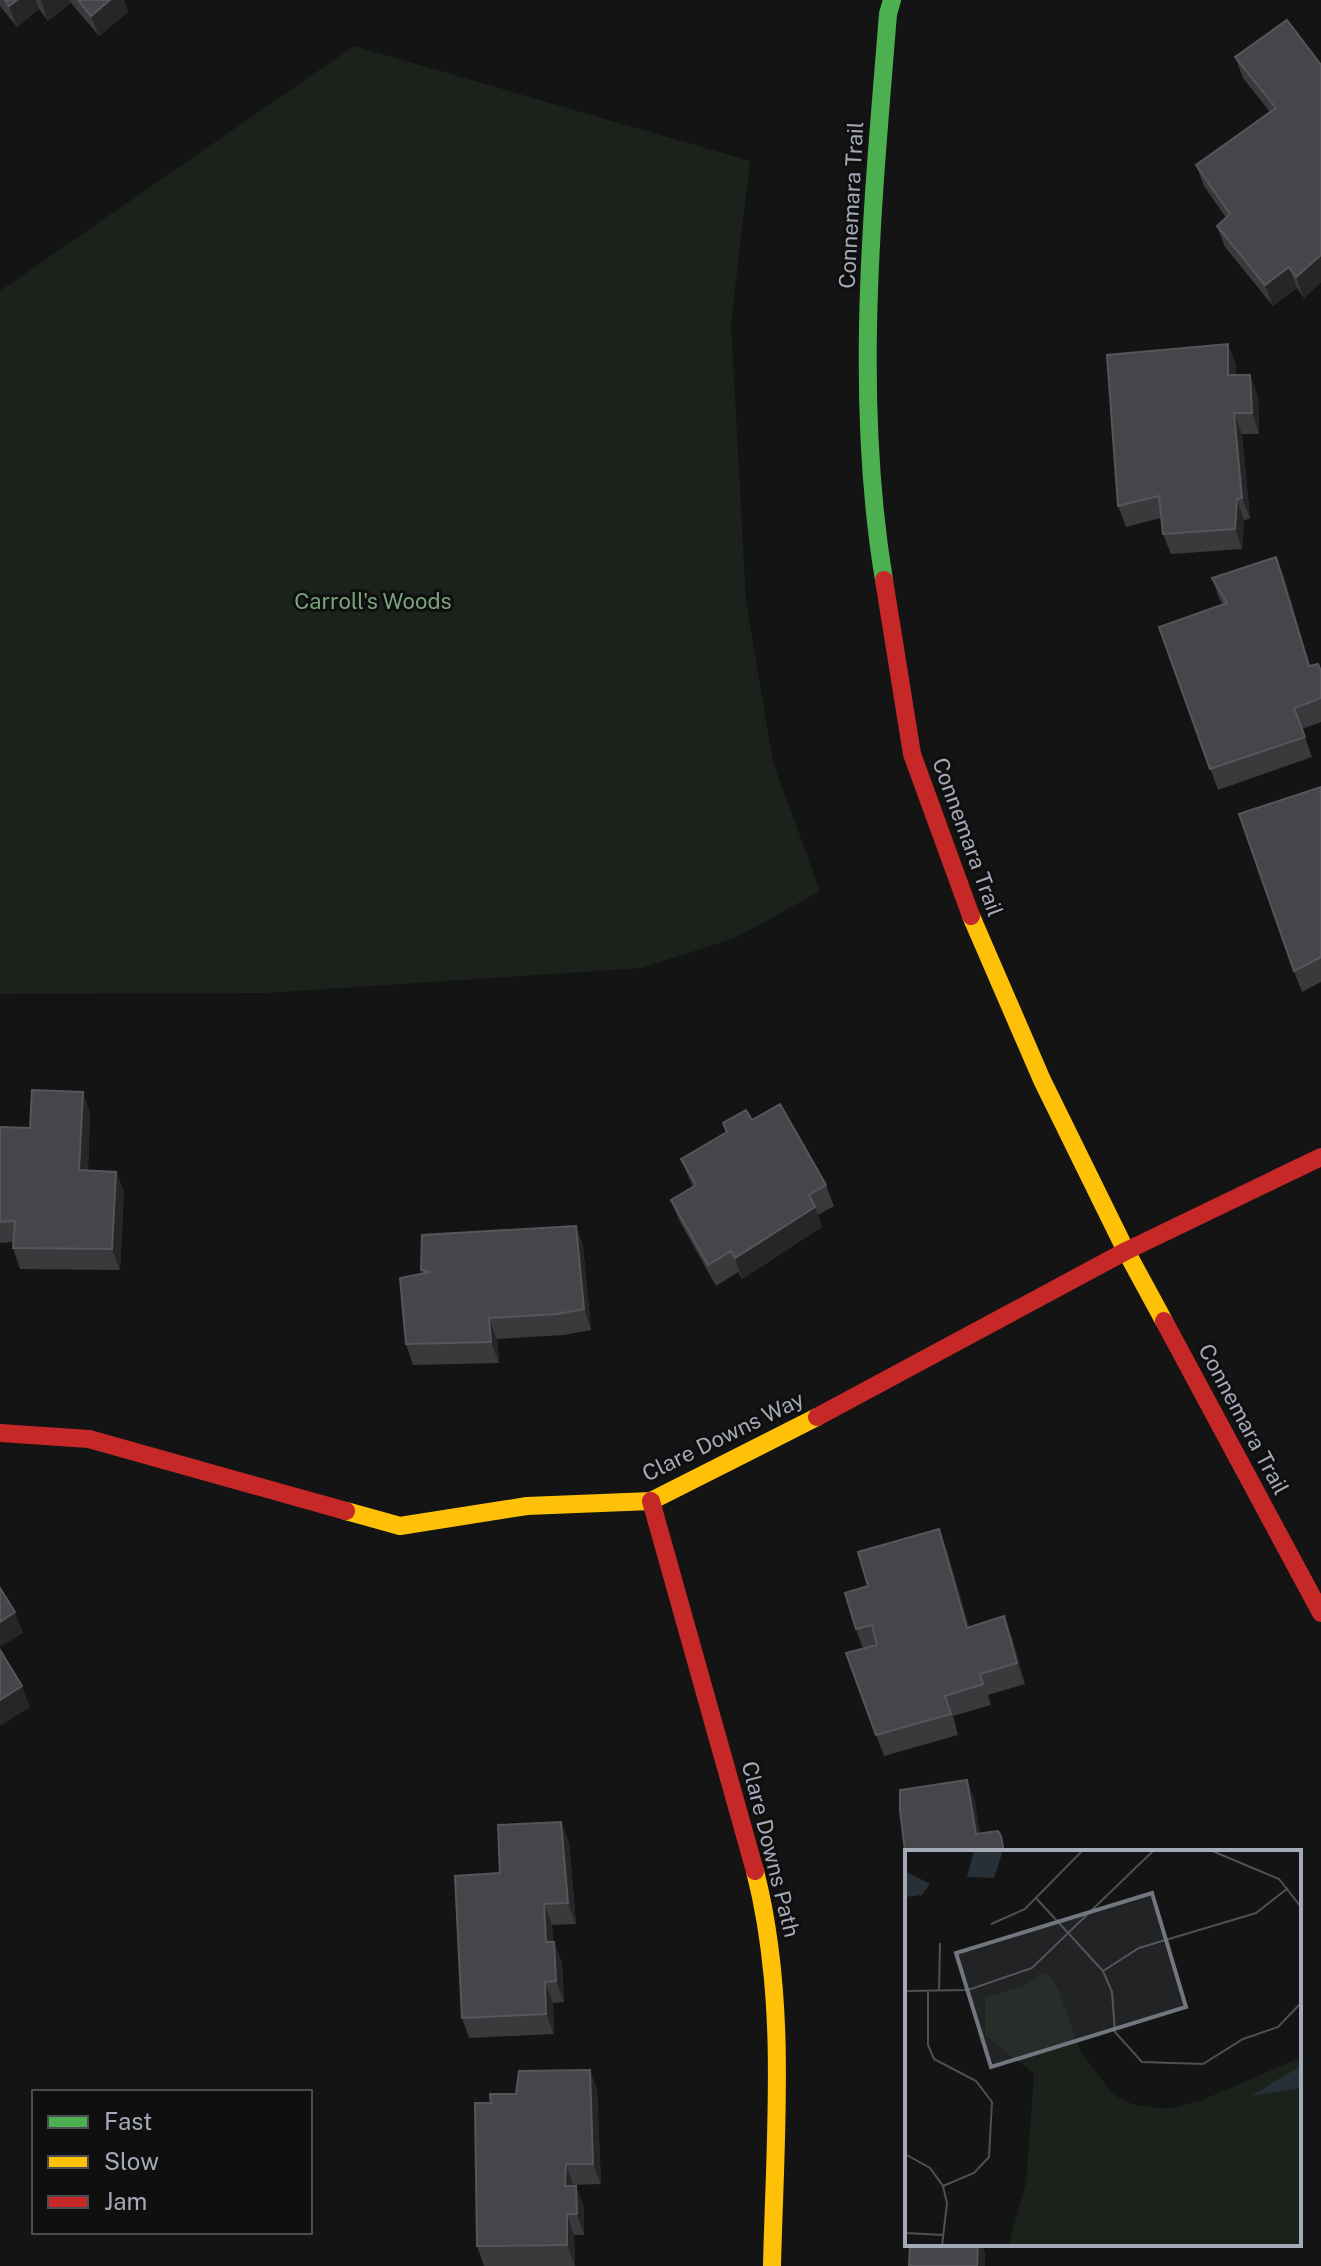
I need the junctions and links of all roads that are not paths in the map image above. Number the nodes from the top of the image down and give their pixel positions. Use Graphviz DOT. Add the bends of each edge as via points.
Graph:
graph roads {
  1 [pos="892,0"];
  2 [pos="1321,1157"];
  3 [pos="1126,1251"];
  4 [pos="0,1433"];
  5 [pos="651,1501"];
  6 [pos="1321,1613"];
  7 [pos="772,2266"];
  1 -- 3 [label="street, Connemara Trail" via="870,233 868,392 877,539 912,754 976,930"];
  2 -- 3 [label="street, Clare Downs Way"];
  3 -- 5 [label="street, Clare Downs Way"];
  3 -- 6 [label="street, Connemara Trail"];
  4 -- 5 [label="street, Clare Downs Way" via="89,1439 400,1526 527,1506"];
  5 -- 7 [label="street, Clare Downs Path" via="760,1890 772,1952"];
}
